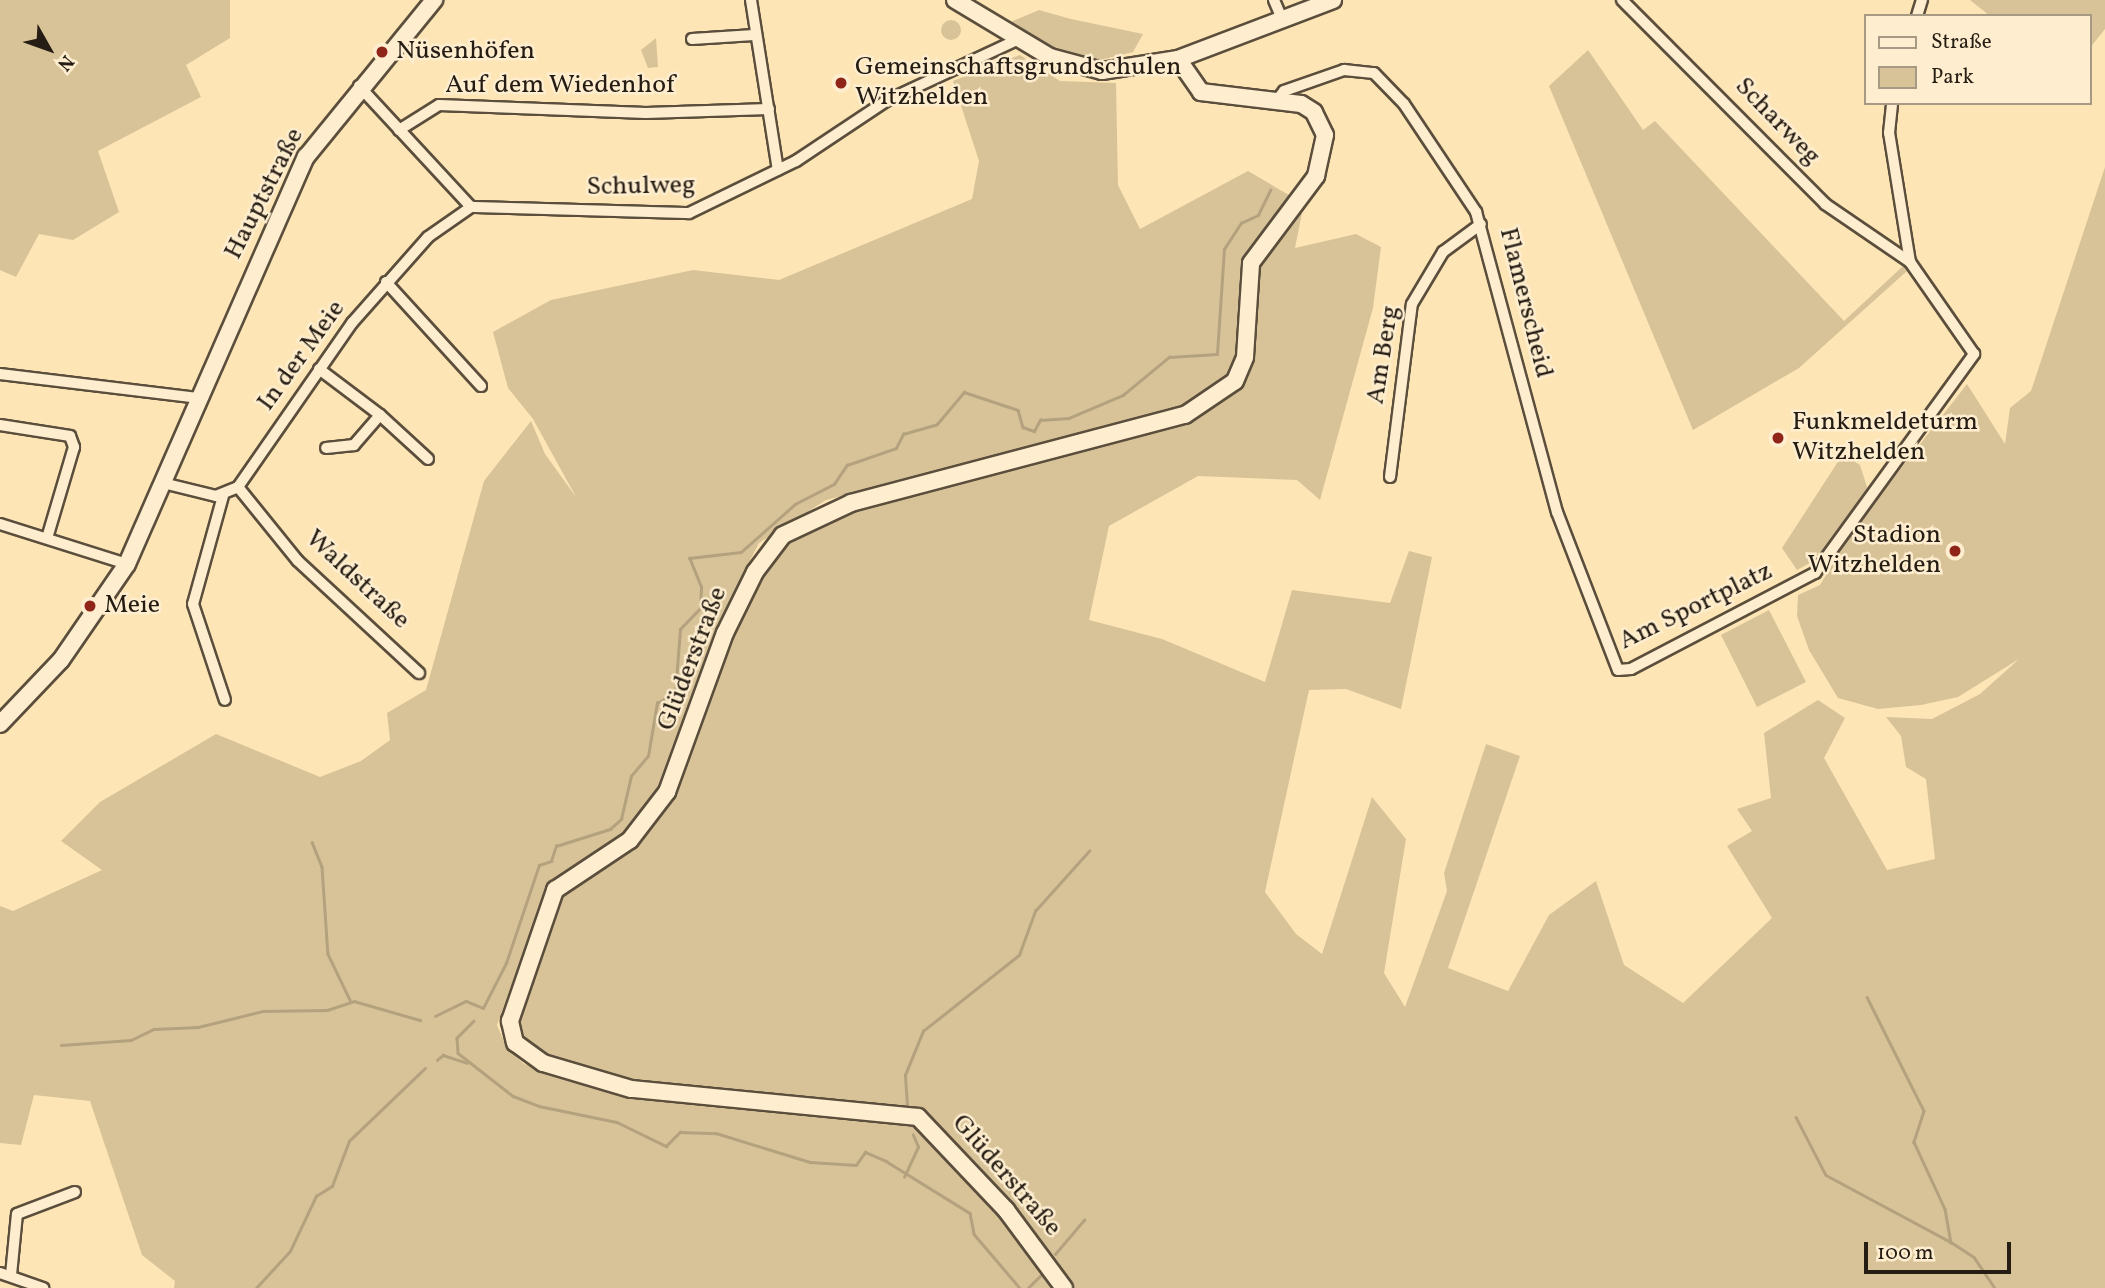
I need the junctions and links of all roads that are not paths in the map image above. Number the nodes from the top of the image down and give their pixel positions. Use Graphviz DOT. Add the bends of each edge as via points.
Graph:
graph roads {
  1 [pos="434,0"];
  2 [pos="751,0"];
  3 [pos="955,0"];
  4 [pos="1274,0"];
  5 [pos="1333,0"];
  6 [pos="1622,0"];
  7 [pos="1282,19"];
  8 [pos="754,35"];
  9 [pos="692,39"];
  10 [pos="1017,40"];
  11 [pos="1178,59"];
  12 [pos="359,86"];
  13 [pos="1277,100"];
  14 [pos="1892,105"];
  15 [pos="769,109"];
  16 [pos="399,130"];
  17 [pos="778,170"];
  18 [pos="471,207"];
  19 [pos="1481,224"];
  20 [pos="1910,262"];
  21 [pos="386,282"];
  22 [pos="1974,354"];
  23 [pos="319,369"];
  24 [pos="0,374"];
  25 [pos="481,386"];
  26 [pos="198,398"];
  27 [pos="380,415"];
  28 [pos="0,425"];
  29 [pos="326,448"];
  30 [pos="428,459"];
  31 [pos="1390,477"];
  32 [pos="163,483"];
  33 [pos="238,488"];
  34 [pos="223,496"];
  35 [pos="0,524"];
  36 [pos="47,538"];
  37 [pos="127,564"];
  38 [pos="1618,670"];
  39 [pos="419,673"];
  40 [pos="225,700"];
  41 [pos="0,724"];
  42 [pos="75,1192"];
  43 [pos="5,1274"];
  44 [pos="43,1288"];
  45 [pos="1064,1288"];
  1 -- 12 [label="main road, Hauptstraße"];
  2 -- 8 [label="street"];
  3 -- 10 [label="main road"];
  4 -- 7 [label="street"];
  5 -- 7 [label="main road"];
  6 -- 20 [label="street, Scharweg" via="1825,204"];
  7 -- 11 [label="main road"];
  8 -- 9 [label="street"];
  8 -- 15 [label="street"];
  10 -- 11 [label="main road" via="1086,69"];
  10 -- 17 [label="street, Schulweg" via="886,101"];
  11 -- 13 [label="main road, Glüderstraße" via="1201,92"];
  12 -- 16 [label="street"];
  12 -- 26 [label="main road, Hauptstraße" via="316,140 288,191"];
  13 -- 19 [label="street, Flamerscheid" via="1284,91 1344,70 1374,73 1404,104"];
  13 -- 45 [label="main road, Glüderstraße" via="1314,112 1325,135 1324,157 1251,263 1245,357 1229,388 1185,415 851,503 783,535 755,572 725,633 667,792 630,840 555,890 510,1021 515,1043 543,1063 631,1089 918,1118 1006,1210"];
  14 -- 20 [label="street, Scharweg" via="1889,133"];
  15 -- 16 [label="street, Auf dem Wiedenhof" via="646,113 439,105"];
  15 -- 17 [label="street"];
  16 -- 18 [label="street"];
  17 -- 18 [label="street, Schulweg" via="689,213"];
  18 -- 21 [label="street, In der Meie" via="428,237"];
  19 -- 31 [label="street, Am Berg" via="1443,252 1412,304"];
  19 -- 38 [label="street, Flamerscheid" via="1557,512"];
  20 -- 22 [label="street, Scharweg"];
  21 -- 23 [label="street, In der Meie"];
  21 -- 25 [label="street"];
  22 -- 38 [label="street, Am Sportplatz" via="1815,573 1631,669"];
  23 -- 27 [label="street"];
  23 -- 33 [label="street, In der Meie"];
  24 -- 26 [label="street"];
  26 -- 32 [label="main road, Hauptstraße"];
  27 -- 29 [label="street" via="354,445"];
  27 -- 30 [label="street"];
  28 -- 36 [label="street" via="70,436 74,447"];
  32 -- 34 [label="street"];
  32 -- 37 [label="main road, Hauptstraße"];
  33 -- 34 [label="street, In der Meie"];
  33 -- 39 [label="street, Waldstraße" via="298,561"];
  34 -- 40 [label="street" via="193,604"];
  35 -- 36 [label="street"];
  36 -- 37 [label="street"];
  37 -- 41 [label="main road, Hauptstraße" via="61,660"];
  42 -- 43 [label="street" via="18,1214"];
  43 -- 44 [label="street"];
}
